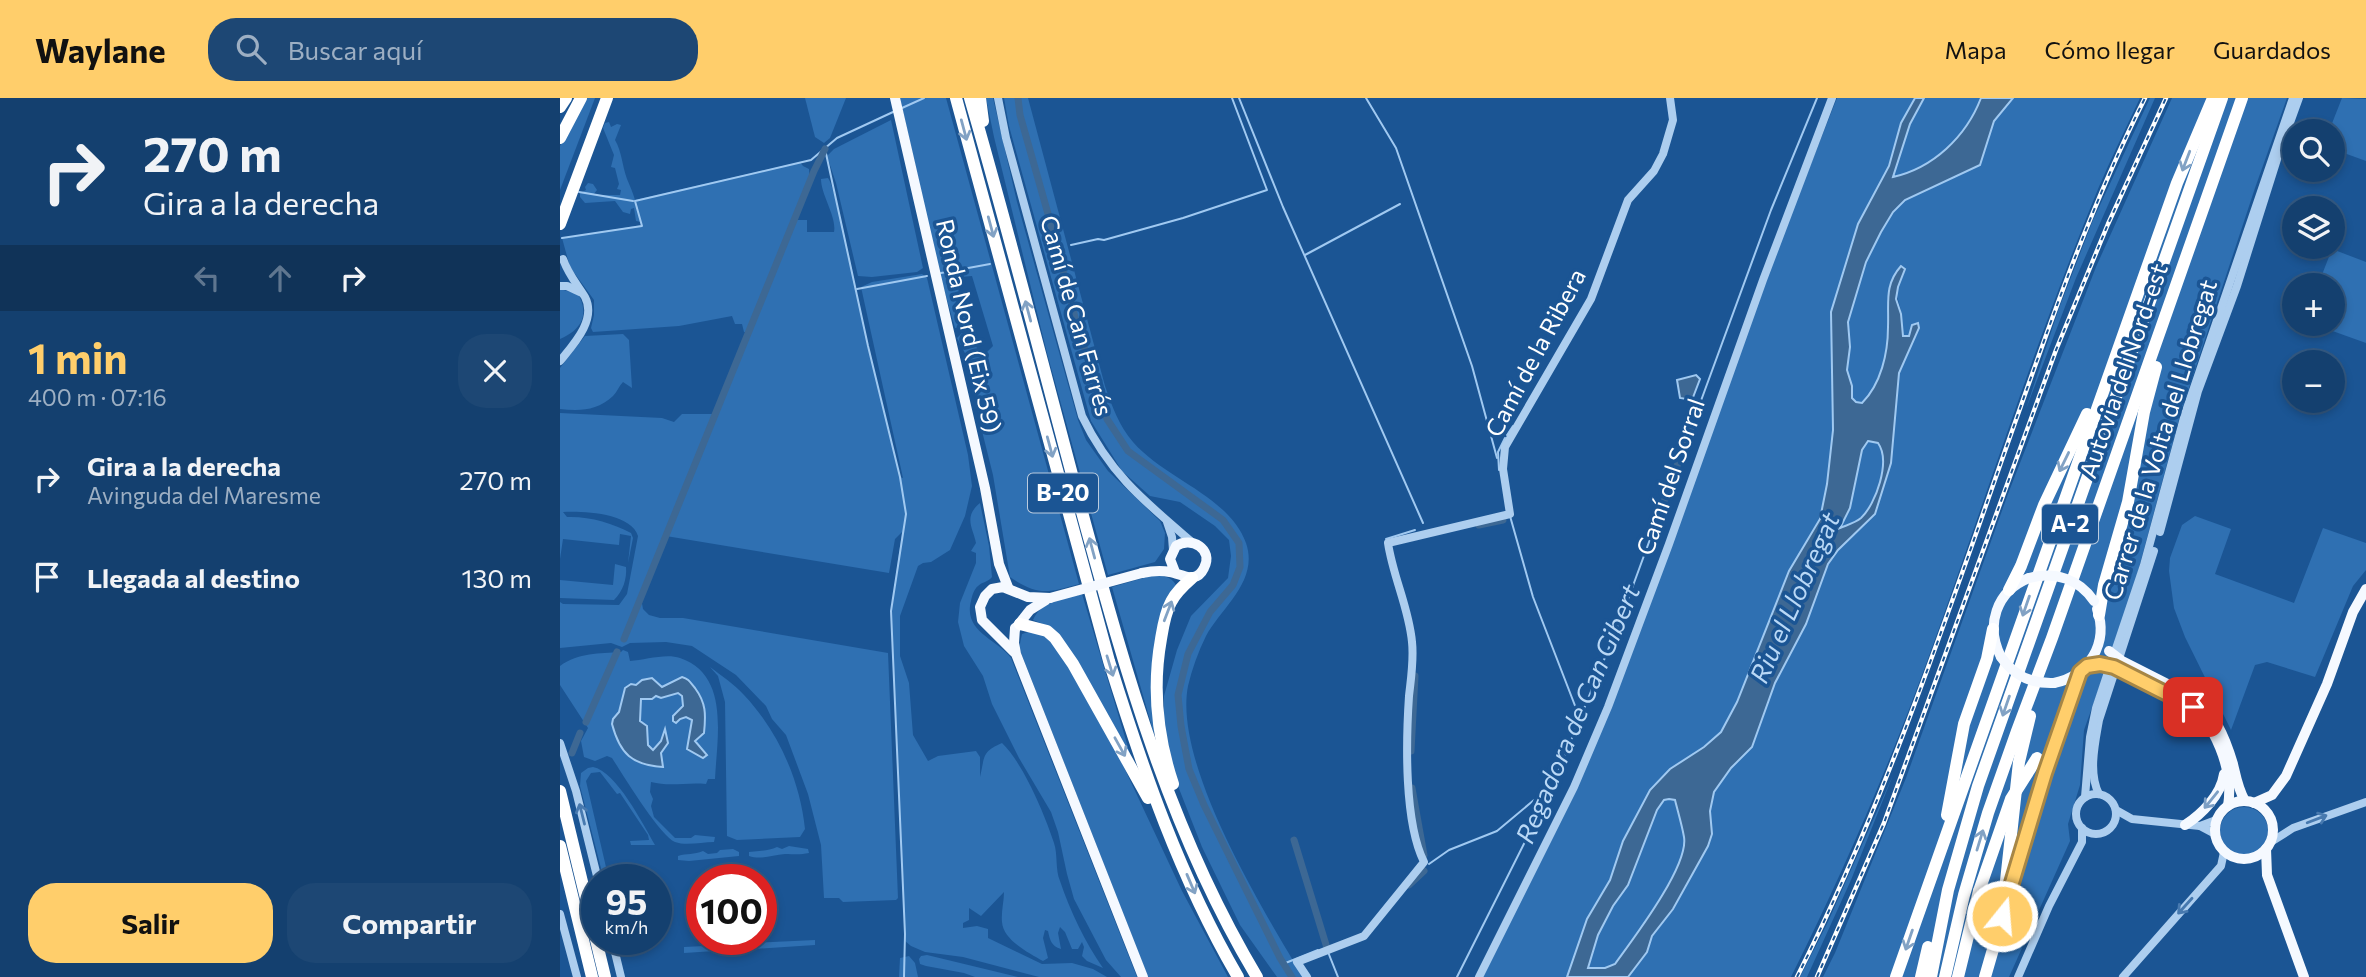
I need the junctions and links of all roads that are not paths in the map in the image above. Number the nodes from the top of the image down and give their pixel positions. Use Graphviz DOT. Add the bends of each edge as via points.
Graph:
graph roads {
  1 [pos="566,98"];
  2 [pos="581,98"];
  3 [pos="600,98"];
  4 [pos="607,98"];
  5 [pos="895,98"];
  6 [pos="956,98"];
  7 [pos="970,98"];
  8 [pos="980,98"];
  9 [pos="998,98"];
  10 [pos="1670,98"];
  11 [pos="1832,98"];
  12 [pos="2213,98"];
  13 [pos="2222,98"];
  14 [pos="2242,98"];
  15 [pos="2293,98"];
  16 [pos="2299,98"];
  17 [pos="560,107"];
  18 [pos="560,138"];
  19 [pos="991,170"];
  20 [pos="560,205"];
  21 [pos="560,224"];
  22 [pos="2196,229"];
  23 [pos="561,256"];
  24 [pos="560,276"];
  25 [pos="560,286"];
  26 [pos="581,292"];
  27 [pos="2115,357"];
  28 [pos="560,361"];
  29 [pos="1166,520"];
  30 [pos="1192,542"];
  31 [pos="1171,553"];
  32 [pos="999,564"];
  33 [pos="1175,572"];
  34 [pos="1142,573"];
  35 [pos="1192,578"];
  36 [pos="1008,587"];
  37 [pos="992,589"];
  38 [pos="2366,589"];
  39 [pos="2009,590"];
  40 [pos="1019,594"];
  41 [pos="1050,598"];
  42 [pos="2099,615"];
  43 [pos="1020,623"];
  44 [pos="1993,629"];
  45 [pos="996,631"];
  46 [pos="2052,638"];
  47 [pos="2100,639"];
  48 [pos="1016,654"];
  49 [pos="2084,669"];
  50 [pos="2187,699"];
  51 [pos="2066,708"];
  52 [pos="560,743"];
  53 [pos="2225,767"];
  54 [pos="2286,776"];
  55 [pos="560,791"];
  56 [pos="2099,794"];
  57 [pos="2085,797"];
  58 [pos="2250,802"];
  59 [pos="2366,802"];
  60 [pos="2228,806"];
  61 [pos="2116,810"];
  62 [pos="2268,814"];
  63 [pos="2132,819"];
  64 [pos="2216,820"];
  65 [pos="1164,822"];
  66 [pos="2113,825"];
  67 [pos="2185,825"];
  68 [pos="2200,826"];
  69 [pos="2082,828"];
  70 [pos="1963,834"];
  71 [pos="2093,834"];
  72 [pos="2215,834"];
  73 [pos="2082,842"];
  74 [pos="2269,845"];
  75 [pos="560,846"];
  76 [pos="2224,852"];
  77 [pos="2247,859"];
  78 [pos="2014,863"];
  79 [pos="594,864"];
  80 [pos="1200,868"];
  81 [pos="560,874"];
  82 [pos="2267,876"];
  83 [pos="1922,903"];
  84 [pos="566,917"];
  85 [pos="616,955"];
  86 [pos="580,976"];
  87 [pos="592,977"];
  88 [pos="605,977"];
  89 [pos="621,977"];
  90 [pos="1143,977"];
  91 [pos="1238,977"];
  92 [pos="1257,977"];
  93 [pos="1307,977"];
  94 [pos="1479,977"];
  95 [pos="1896,977"];
  96 [pos="1921,977"];
  97 [pos="1930,977"];
  98 [pos="1945,977"];
  99 [pos="1958,977"];
  100 [pos="1985,977"];
  101 [pos="2018,977"];
  102 [pos="2123,977"];
  103 [pos="2304,977"];
  1 -- 17 [label="highway"];
  2 -- 18 [label="highway"];
  3 -- 20 [label="highway"];
  4 -- 21 [label="highway"];
  5 -- 32 [label="main road, Ronda Nord (Eix 59)"];
  6 -- 65 [label="highway, B-20, one-way" via="1109,662"];
  7 -- 19 [label="highway, B-20"];
  8 -- 19 [label="highway"];
  9 -- 29 [label="street, Camí de Can Farrés" via="1082,416 1111,467"];
  10 -- 93 [label="street, Camí de la Ribera" via="1672,120 1663,154 1628,200 1591,299 1505,447 1503,469 1510,513 1388,543 1413,643 1408,786 1424,862 1364,936 1297,962"];
  11 -- 94 [label="street, Camí del Sorral" via="1608,707 1574,787"];
  12 -- 27 [label="highway, one-way"];
  13 -- 70 [label="highway, Autovia del Nord-est / A-2, one-way"];
  14 -- 22 [label="highway, Autovia del Nord-est / A-2"];
  15 -- 57 [label="street, Carrer de la Volta del Llobregat" via="2185,414 2144,565 2096,709"];
  16 -- 56 [label="street, Carrer de la Volta del Llobregat" via="2198,391 2149,568 2099,720 2094,778"];
  80 -- 19 [label="highway, B-20, one-way" via="1167,791 1124,666"];
  22 -- 42 [label="highway" via="2144,412 2128,502"];
  22 -- 46 [label="highway, Autovia del Nord-est / A-2"];
  23 -- 24 [label="street"];
  23 -- 26 [label="street"];
  25 -- 26 [label="street"];
  26 -- 28 [label="street" via="587,302 587,318"];
  27 -- 39 [label="highway, one-way"];
  27 -- 83 [label="highway, one-way"];
  29 -- 30 [label="street, Camí de Can Farrés"];
  29 -- 31 [label="street"];
  30 -- 31 [label="main road" via="1181,543"];
  30 -- 35 [label="main road" via="1202,548 1206,559 1203,570"];
  31 -- 33 [label="main road"];
  31 -- 34 [label="main road"];
  32 -- 36 [label="main road, Ronda Nord (Eix 59)"];
  32 -- 37 [label="main road"];
  33 -- 34 [label="main road"];
  33 -- 35 [label="main road"];
  34 -- 41 [label="main road, bridge"];
  80 -- 35 [label="highway, one-way" via="1163,755 1156,688 1163,624 1170,604"];
  36 -- 37 [label="main road"];
  36 -- 40 [label="main road"];
  37 -- 45 [label="main road" via="982,600 980,612 985,624"];
  38 -- 54 [label="main road"];
  39 -- 42 [label="main road, bridge" via="2029,578 2069,579 2094,601"];
  39 -- 44 [label="main road" via="1996,612"];
  40 -- 41 [label="main road"];
  40 -- 43 [label="main road" via="1025,605"];
  41 -- 43 [label="main road"];
  42 -- 47 [label="main road"];
  43 -- 45 [label="main road" via="1006,632"];
  43 -- 48 [label="main road"];
  43 -- 65 [label="highway, one-way" via="1055,638"];
  44 -- 49 [label="main road, bridge" via="2001,657 2021,677 2054,683"];
  44 -- 83 [label="highway" via="1964,723 1944,827"];
  45 -- 48 [label="main road"];
  46 -- 78 [label="highway" via="2018,762"];
  98 -- 46 [label="highway, Autovia del Nord-est / A-2, one-way" via="1982,835"];
  47 -- 49 [label="main road"];
  47 -- 50 [label="main road, bridge" via="2122,661"];
  48 -- 90 [label="main road"];
  49 -- 50 [label="main road, bridge" via="2104,664"];
  49 -- 51 [label="highway"];
  50 -- 53 [label="main road" via="2208,725"];
  50 -- 58 [label="main road" via="2210,713 2221,731 2239,791"];
  51 -- 78 [label="highway"];
  51 -- 99 [label="highway, bridge" via="2011,799 1979,891"];
  79 -- 52 [label="street, one-way"];
  53 -- 60 [label="main road"];
  53 -- 67 [label="main road, one-way" via="2218,791"];
  54 -- 58 [label="main road" via="2272,795"];
  54 -- 62 [label="main road"];
  55 -- 88 [label="highway"];
  56 -- 57 [label="street"];
  56 -- 61 [label="street" via="2111,800"];
  57 -- 69 [label="street" via="2076,811"];
  58 -- 60 [label="main road"];
  58 -- 62 [label="main road"];
  74 -- 59 [label="street, one-way" via="2293,828"];
  60 -- 64 [label="main road"];
  61 -- 63 [label="street"];
  61 -- 66 [label="street"];
  62 -- 74 [label="main road" via="2273,828"];
  63 -- 66 [label="street"];
  63 -- 67 [label="street"];
  64 -- 68 [label="street"];
  64 -- 72 [label="main road"];
  65 -- 91 [label="highway, B-20, one-way"];
  66 -- 71 [label="street"];
  67 -- 68 [label="street"];
  68 -- 72 [label="street"];
  69 -- 71 [label="street"];
  69 -- 73 [label="street"];
  70 -- 96 [label="highway"];
  70 -- 97 [label="highway, Autovia del Nord-est / A-2"];
  71 -- 73 [label="street"];
  72 -- 76 [label="main road"];
  73 -- 101 [label="street"];
  74 -- 77 [label="main road"];
  74 -- 82 [label="main road"];
  75 -- 87 [label="highway"];
  76 -- 77 [label="main road"];
  76 -- 102 [label="street, one-way" via="2221,866"];
  77 -- 82 [label="main road"];
  78 -- 100 [label="highway"];
  80 -- 92 [label="highway, B-20"];
  81 -- 84 [label="highway"];
  82 -- 103 [label="main road"];
  83 -- 95 [label="highway, one-way"];
  84 -- 86 [label="highway"];
  85 -- 89 [label="street"];
}
